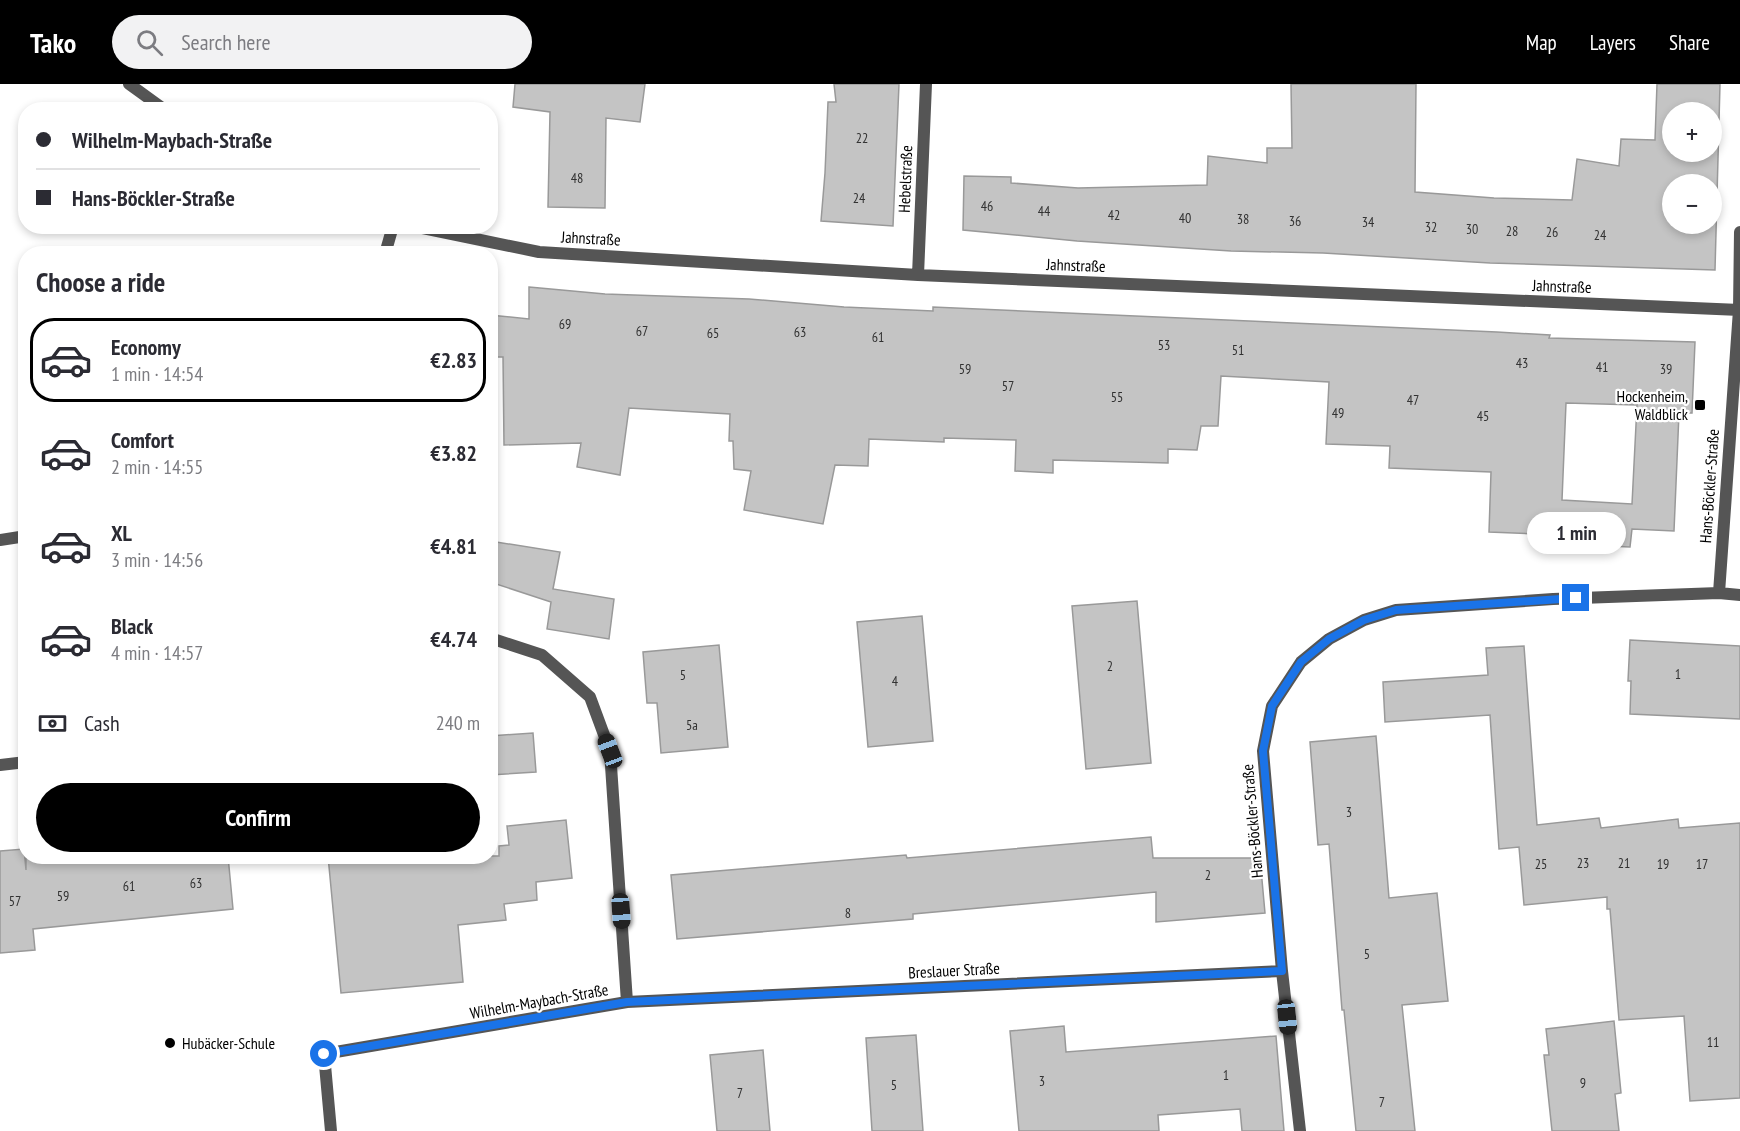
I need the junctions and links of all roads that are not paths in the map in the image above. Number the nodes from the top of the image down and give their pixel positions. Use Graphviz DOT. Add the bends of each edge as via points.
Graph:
graph roads {
  1 [pos="129,84"];
  2 [pos="926,84"];
  3 [pos="154,102"];
  4 [pos="1740,232"];
  5 [pos="452,234"];
  6 [pos="918,275"];
  7 [pos="1739,310"];
  8 [pos="18,537"];
  9 [pos="0,540"];
  10 [pos="1719,593"];
  11 [pos="1740,596"];
  12 [pos="498,641"];
  13 [pos="18,763"];
  14 [pos="0,765"];
  15 [pos="1282,971"];
  16 [pos="627,1002"];
  17 [pos="331,1131"];
  18 [pos="1300,1131"];
  1 -- 3 [label="street"];
  2 -- 6 [label="street, Hebelstraße"];
  4 -- 7 [label="street, Hans-Böckler-Straße"];
  5 -- 6 [label="street, Jahnstraße" via="539,252"];
  6 -- 7 [label="street, Jahnstraße"];
  7 -- 10 [label="street, Hans-Böckler-Straße"];
  8 -- 9 [label="street"];
  10 -- 11 [label="street, Hans-Böckler-Straße"];
  10 -- 15 [label="street, Hans-Böckler-Straße" via="1396,610 1364,620 1329,639 1301,662 1272,706 1263,751"];
  12 -- 16 [label="street, Wilhelm-Maybach-Straße" via="542,655 590,697 610,751"];
  13 -- 14 [label="street"];
  15 -- 16 [label="street, Breslauer Straße"];
  15 -- 18 [label="street, Hans-Böckler-Straße"];
  16 -- 17 [label="street, Wilhelm-Maybach-Straße" via="324,1054"];
}
